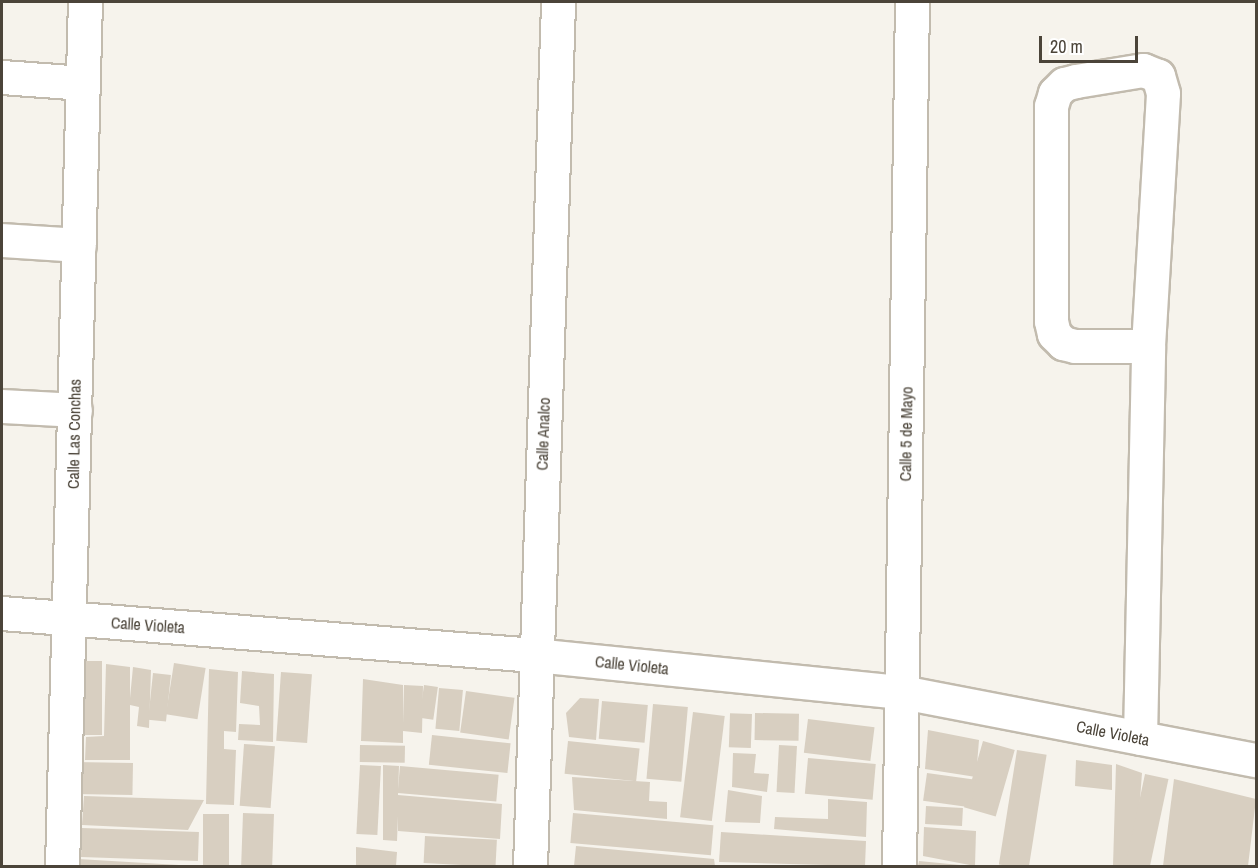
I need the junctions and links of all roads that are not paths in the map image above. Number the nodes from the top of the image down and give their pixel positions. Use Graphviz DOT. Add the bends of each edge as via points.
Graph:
graph roads {
  1 [pos="85,2"];
  2 [pos="558,2"];
  3 [pos="912,2"];
  4 [pos="2,77"];
  5 [pos="83,83"];
  6 [pos="2,240"];
  7 [pos="78,245"];
  8 [pos="1148,346"];
  9 [pos="2,406"];
  10 [pos="75,410"];
  11 [pos="2,613"];
  12 [pos="69,619"];
  13 [pos="534,655"];
  14 [pos="902,692"];
  15 [pos="1140,738"];
  16 [pos="1257,760"];
  17 [pos="62,867"];
  18 [pos="530,867"];
  19 [pos="898,867"];
  1 -- 5 [label="street, Calle Las Conchas"];
  2 -- 13 [label="street, Calle Analco"];
  3 -- 14 [label="street, Calle 5 de Mayo"];
  4 -- 5 [label="street"];
  5 -- 7 [label="street, Calle Las Conchas"];
  6 -- 7 [label="street"];
  7 -- 10 [label="street, Calle Las Conchas"];
  8 -- 8 [label="street" via="1163,93 1158,76 1143,70 1064,84 1055,93 1051,106 1051,321 1054,334 1075,346"];
  8 -- 15 [label="street"];
  9 -- 10 [label="street"];
  10 -- 12 [label="street, Calle Las Conchas"];
  11 -- 12 [label="street, Calle Violeta"];
  12 -- 13 [label="street, Calle Violeta"];
  12 -- 17 [label="street, Calle Las Conchas"];
  13 -- 14 [label="street, Calle Violeta"];
  13 -- 18 [label="street, Calle Analco"];
  14 -- 15 [label="street, Calle Violeta"];
  14 -- 19 [label="street, Calle 5 de Mayo"];
  15 -- 16 [label="street, Calle Violeta"];
}
